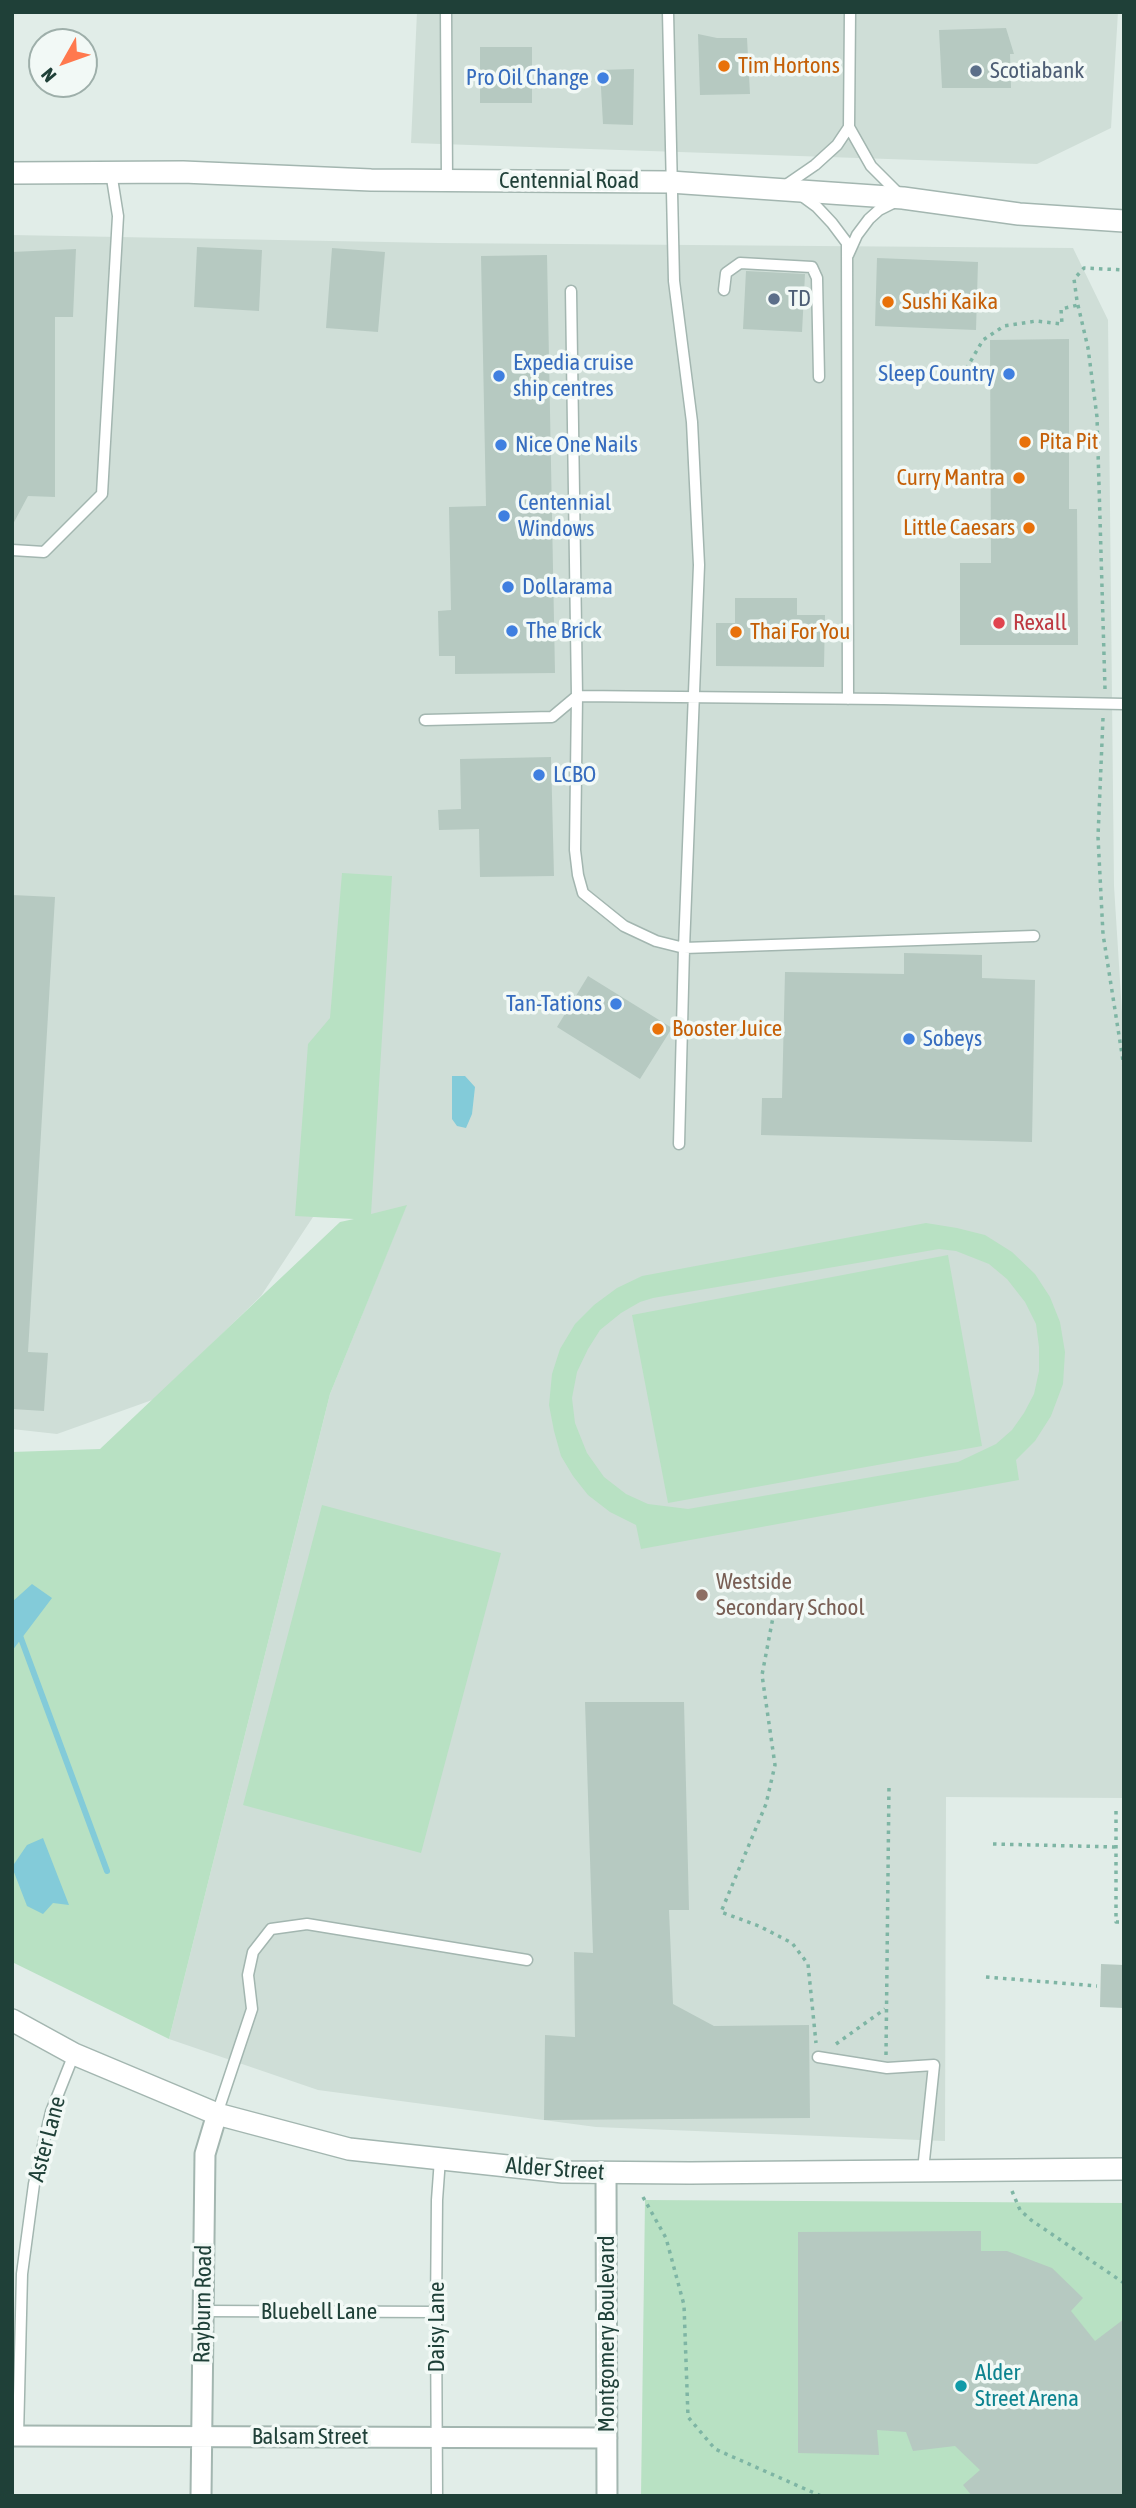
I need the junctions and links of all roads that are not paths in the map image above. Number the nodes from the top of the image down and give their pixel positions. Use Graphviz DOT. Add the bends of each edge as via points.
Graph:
graph roads {
  1 [pos="446,12"];
  2 [pos="668,12"];
  3 [pos="850,12"];
  4 [pos="849,127"];
  5 [pos="111,172"];
  6 [pos="12,173"];
  7 [pos="447,181"];
  8 [pos="670,182"];
  9 [pos="786,190"];
  10 [pos="903,198"];
  11 [pos="1124,221"];
  12 [pos="846,259"];
  13 [pos="724,290"];
  14 [pos="571,291"];
  15 [pos="819,377"];
  16 [pos="12,550"];
  17 [pos="577,696"];
  18 [pos="694,698"];
  19 [pos="848,699"];
  20 [pos="1124,704"];
  21 [pos="425,720"];
  22 [pos="1034,936"];
  23 [pos="684,948"];
  24 [pos="680,1144"];
  25 [pos="527,1959"];
  26 [pos="12,2020"];
  27 [pos="74,2054"];
  28 [pos="818,2057"];
  29 [pos="216,2114"];
  30 [pos="440,2159"];
  31 [pos="1124,2169"];
  32 [pos="923,2171"];
  33 [pos="607,2172"];
  34 [pos="202,2311"];
  35 [pos="436,2312"];
  36 [pos="15,2436"];
  37 [pos="201,2437"];
  38 [pos="438,2437"];
  39 [pos="607,2438"];
  40 [pos="201,2496"];
  41 [pos="437,2496"];
  42 [pos="607,2496"];
  1 -- 7 [label="lane"];
  2 -- 8 [label="lane"];
  3 -- 4 [label="lane"];
  4 -- 9 [label="lane" via="837,145"];
  4 -- 10 [label="lane" via="871,166"];
  5 -- 6 [label="street, Centennial Road"];
  5 -- 7 [label="street, Centennial Road"];
  5 -- 16 [label="lane" via="118,216 102,494 44,552"];
  7 -- 8 [label="street, Centennial Road"];
  8 -- 9 [label="street, Centennial Road"];
  8 -- 18 [label="lane" via="674,281 692,422 699,565"];
  9 -- 10 [label="street, Centennial Road"];
  9 -- 12 [label="lane" via="817,207 840,231 847,243"];
  10 -- 11 [label="street, Centennial Road" via="1018,214"];
  10 -- 12 [label="lane" via="869,219"];
  12 -- 19 [label="lane"];
  13 -- 15 [label="lane" via="726,273 740,263 812,267 817,278"];
  14 -- 17 [label="lane"];
  17 -- 18 [label="lane"];
  17 -- 21 [label="lane" via="552,717"];
  17 -- 23 [label="lane" via="575,850 583,892 624,926"];
  18 -- 19 [label="lane"];
  18 -- 23 [label="lane"];
  19 -- 20 [label="lane"];
  22 -- 23 [label="lane"];
  23 -- 24 [label="lane"];
  25 -- 29 [label="lane" via="307,1924 271,1929 253,1952 247,1975 252,2008"];
  26 -- 27 [label="street, Alder Street"];
  27 -- 29 [label="street, Alder Street"];
  27 -- 36 [label="lane, Aster Lane" via="51,2112 34,2184 22,2274"];
  28 -- 32 [label="lane" via="887,2068 934,2065"];
  29 -- 30 [label="street, Alder Street" via="348,2149"];
  29 -- 34 [label="street, Rayburn Road" via="205,2154"];
  30 -- 33 [label="street, Alder Street"];
  30 -- 35 [label="lane, Daisy Lane"];
  31 -- 32 [label="street, Alder Street"];
  32 -- 33 [label="street, Alder Street"];
  33 -- 39 [label="street, Montgomery Boulevard"];
  34 -- 35 [label="lane, Bluebell Lane"];
  34 -- 37 [label="street, Rayburn Road"];
  35 -- 38 [label="lane, Daisy Lane"];
  36 -- 37 [label="street, Balsam Street"];
  37 -- 38 [label="street, Balsam Street"];
  37 -- 40 [label="street, Rayburn Road"];
  38 -- 39 [label="street, Balsam Street"];
  38 -- 41 [label="lane, Daisy Lane"];
  39 -- 42 [label="street, Montgomery Boulevard"];
}
